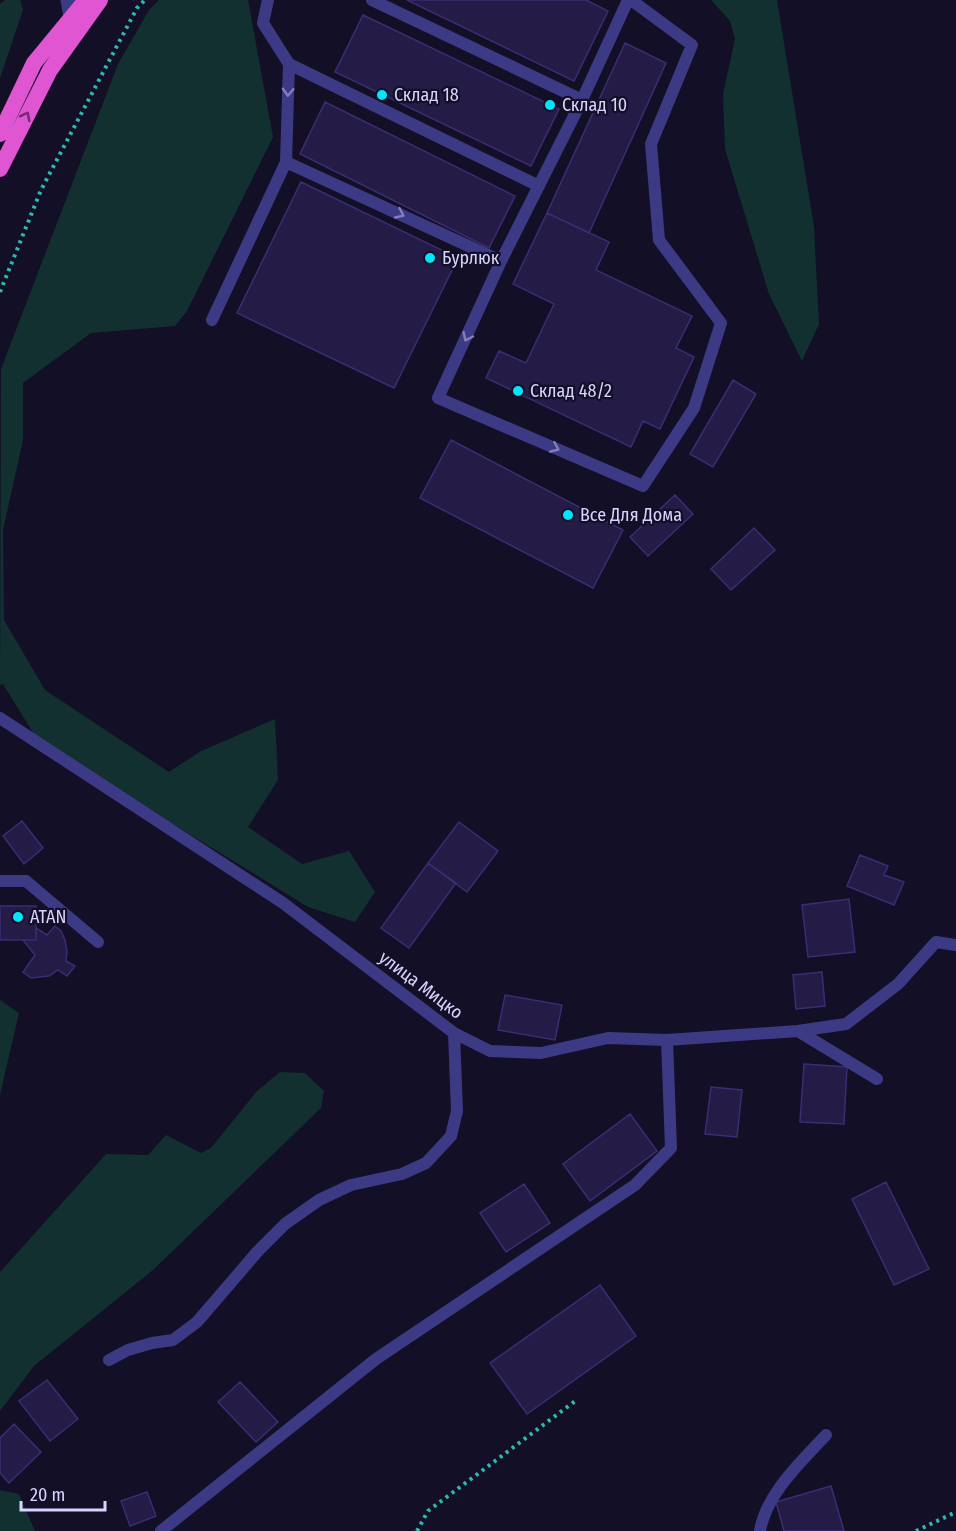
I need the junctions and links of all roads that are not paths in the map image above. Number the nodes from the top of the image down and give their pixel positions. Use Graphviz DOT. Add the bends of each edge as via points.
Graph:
graph roads {
  1 [pos="68,0"];
  2 [pos="86,0"];
  3 [pos="100,0"];
  4 [pos="268,0"];
  5 [pos="372,0"];
  6 [pos="630,0"];
  7 [pos="71,17"];
  8 [pos="289,64"];
  9 [pos="50,70"];
  10 [pos="582,100"];
  11 [pos="0,134"];
  12 [pos="286,162"];
  13 [pos="0,169"];
  14 [pos="539,186"];
  15 [pos="501,261"];
  16 [pos="212,320"];
  17 [pos="0,718"];
  18 [pos="0,881"];
  19 [pos="98,942"];
  20 [pos="956,945"];
  21 [pos="798,1031"];
  22 [pos="454,1033"];
  23 [pos="667,1040"];
  24 [pos="877,1079"];
  25 [pos="109,1360"];
  26 [pos="826,1434"];
  27 [pos="160,1531"];
  28 [pos="760,1531"];
  1 -- 7 [label="street"];
  2 -- 7 [label="highway"];
  3 -- 9 [label="highway"];
  4 -- 8 [label="lane" via="262,23"];
  5 -- 10 [label="lane"];
  6 -- 10 [label="lane"];
  15 -- 6 [label="lane, one-way" via="438,398 643,486 694,408 721,323 659,240 651,144 692,45"];
  7 -- 9 [label="street"];
  7 -- 11 [label="highway" via="34,63"];
  8 -- 12 [label="lane, one-way"];
  8 -- 14 [label="lane"];
  13 -- 9 [label="highway, one-way"];
  10 -- 14 [label="lane"];
  12 -- 15 [label="lane, one-way"];
  12 -- 16 [label="lane"];
  14 -- 15 [label="lane"];
  17 -- 22 [label="lane, улица Мицко" via="283,903"];
  18 -- 19 [label="lane" via="27,881"];
  20 -- 21 [label="lane, улица Мицко" via="936,942 898,984 846,1024"];
  21 -- 23 [label="lane, улица Мицко"];
  21 -- 24 [label="lane"];
  22 -- 23 [label="lane, улица Мицко" via="490,1051 541,1053 608,1038"];
  22 -- 25 [label="lane" via="457,1111 451,1136 426,1163 402,1174 351,1185 319,1200 285,1224 196,1322 173,1340 128,1350"];
  23 -- 27 [label="lane" via="671,1148 635,1185 376,1359"];
  26 -- 28 [label="lane" via="778,1491 762,1519"];
}
